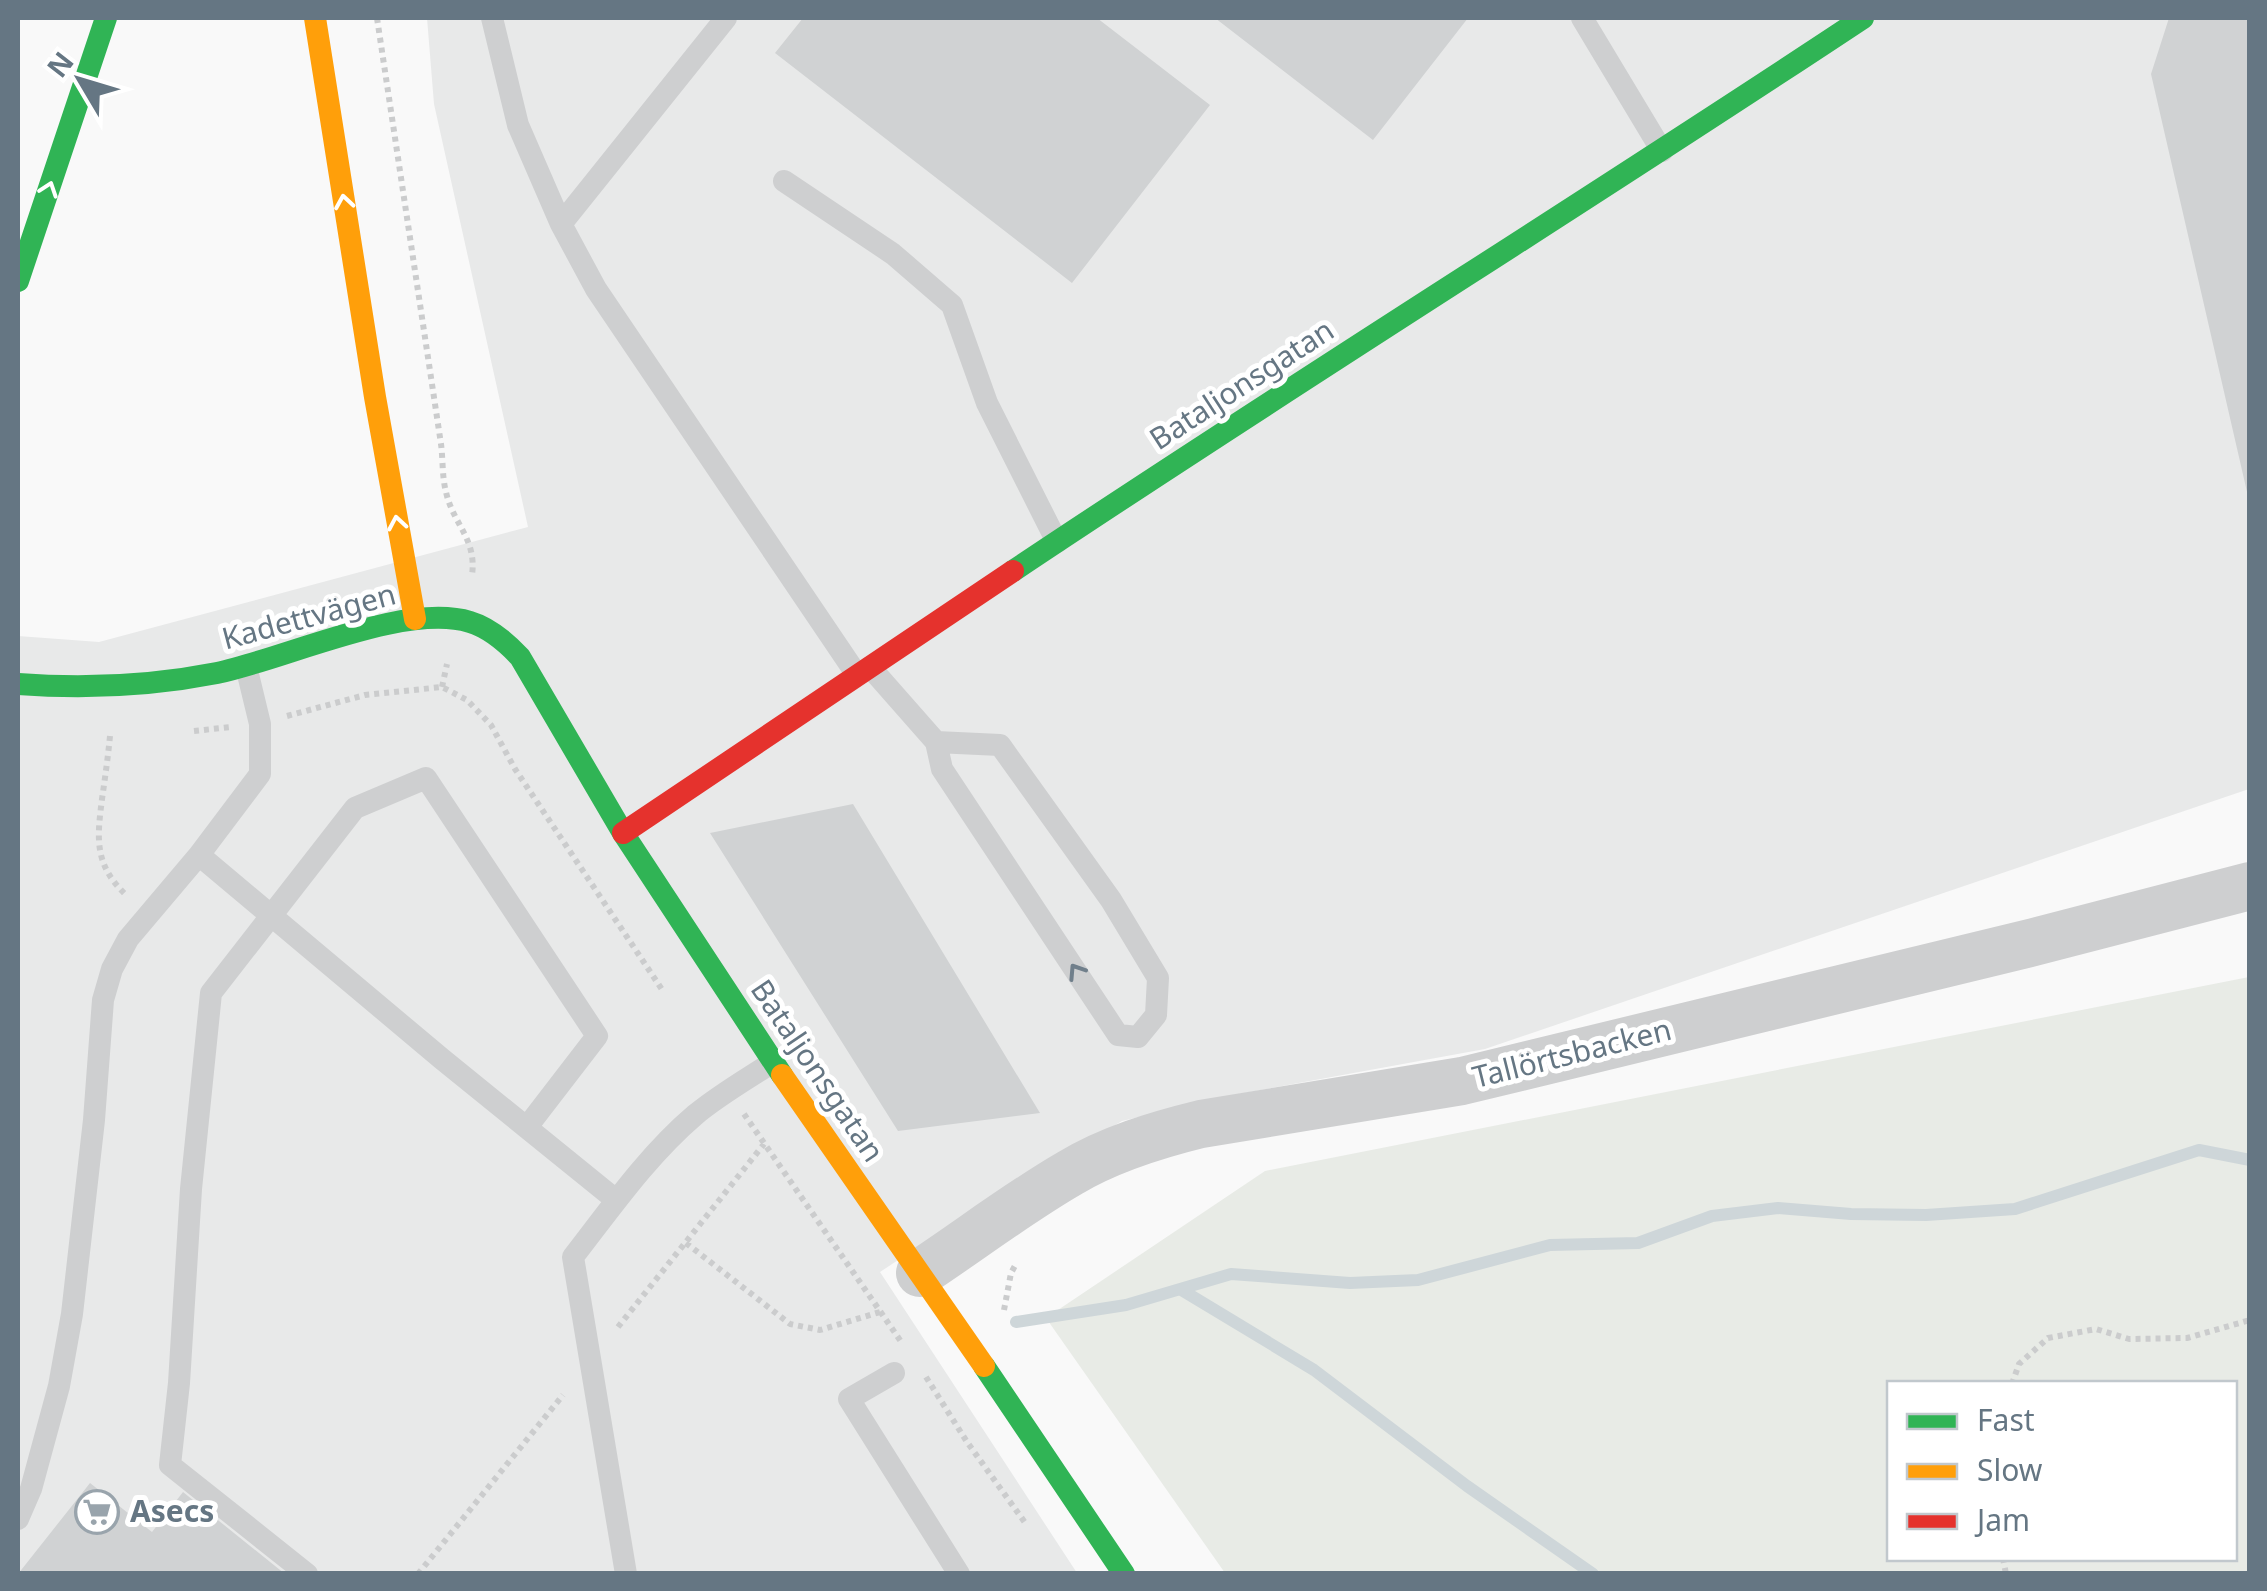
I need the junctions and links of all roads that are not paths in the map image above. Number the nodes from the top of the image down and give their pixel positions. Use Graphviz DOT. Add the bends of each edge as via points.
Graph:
graph roads {
  1 [pos="106,18"];
  2 [pos="315,18"];
  3 [pos="492,18"];
  4 [pos="726,18"];
  5 [pos="1582,18"];
  6 [pos="1863,18"];
  7 [pos="1662,151"];
  8 [pos="784,180"];
  9 [pos="561,224"];
  10 [pos="18,281"];
  11 [pos="1057,542"];
  12 [pos="415,619"];
  13 [pos="246,666"];
  14 [pos="864,671"];
  15 [pos="23,685"];
  16 [pos="936,742"];
  17 [pos="623,833"];
  18 [pos="199,856"];
  19 [pos="2250,886"];
  20 [pos="270,916"];
  21 [pos="773,1062"];
  22 [pos="527,1127"];
  23 [pos="616,1200"];
  24 [pos="920,1273"];
  25 [pos="894,1372"];
  26 [pos="18,1519"];
  27 [pos="306,1574"];
  28 [pos="626,1574"];
  29 [pos="959,1574"];
  30 [pos="1124,1574"];
  10 -- 1 [label="main road, one-way"];
  12 -- 2 [label="main road, one-way"];
  3 -- 9 [label="lane" via="518,125"];
  4 -- 9 [label="lane"];
  5 -- 7 [label="lane"];
  6 -- 7 [label="main road, Bataljonsgatan"];
  7 -- 11 [label="main road, Bataljonsgatan"];
  8 -- 11 [label="lane" via="893,254 952,304 987,404"];
  9 -- 14 [label="lane" via="596,290"];
  11 -- 14 [label="main road, Bataljonsgatan"];
  12 -- 13 [label="main road, Kadettvägen"];
  12 -- 17 [label="main road, Kadettvägen" via="457,619 503,640"];
  13 -- 15 [label="main road, Kadettvägen" via="98,689"];
  13 -- 18 [label="lane" via="260,724 260,774"];
  14 -- 16 [label="lane"];
  14 -- 17 [label="main road, Bataljonsgatan"];
  16 -- 16 [label="lane, one-way" via="1000,745 1111,900 1158,978 1156,1015 1138,1037 1118,1035 942,768"];
  17 -- 21 [label="main road, Bataljonsgatan"];
  18 -- 20 [label="lane"];
  18 -- 26 [label="lane" via="128,940 103,1000 72,1314 54,1403"];
  19 -- 24 [label="street, Tallörtsbacken" via="1462,1081 1161,1134 1071,1172"];
  20 -- 22 [label="lane"];
  20 -- 22 [label="lane" via="355,808 426,778 597,1036"];
  20 -- 27 [label="lane" via="211,993 170,1465"];
  21 -- 23 [label="lane" via="696,1114"];
  21 -- 24 [label="main road, Bataljonsgatan"];
  22 -- 23 [label="lane"];
  23 -- 28 [label="lane" via="573,1256"];
  24 -- 30 [label="main road, Bataljonsgatan"];
  25 -- 29 [label="lane" via="849,1399"];
}
